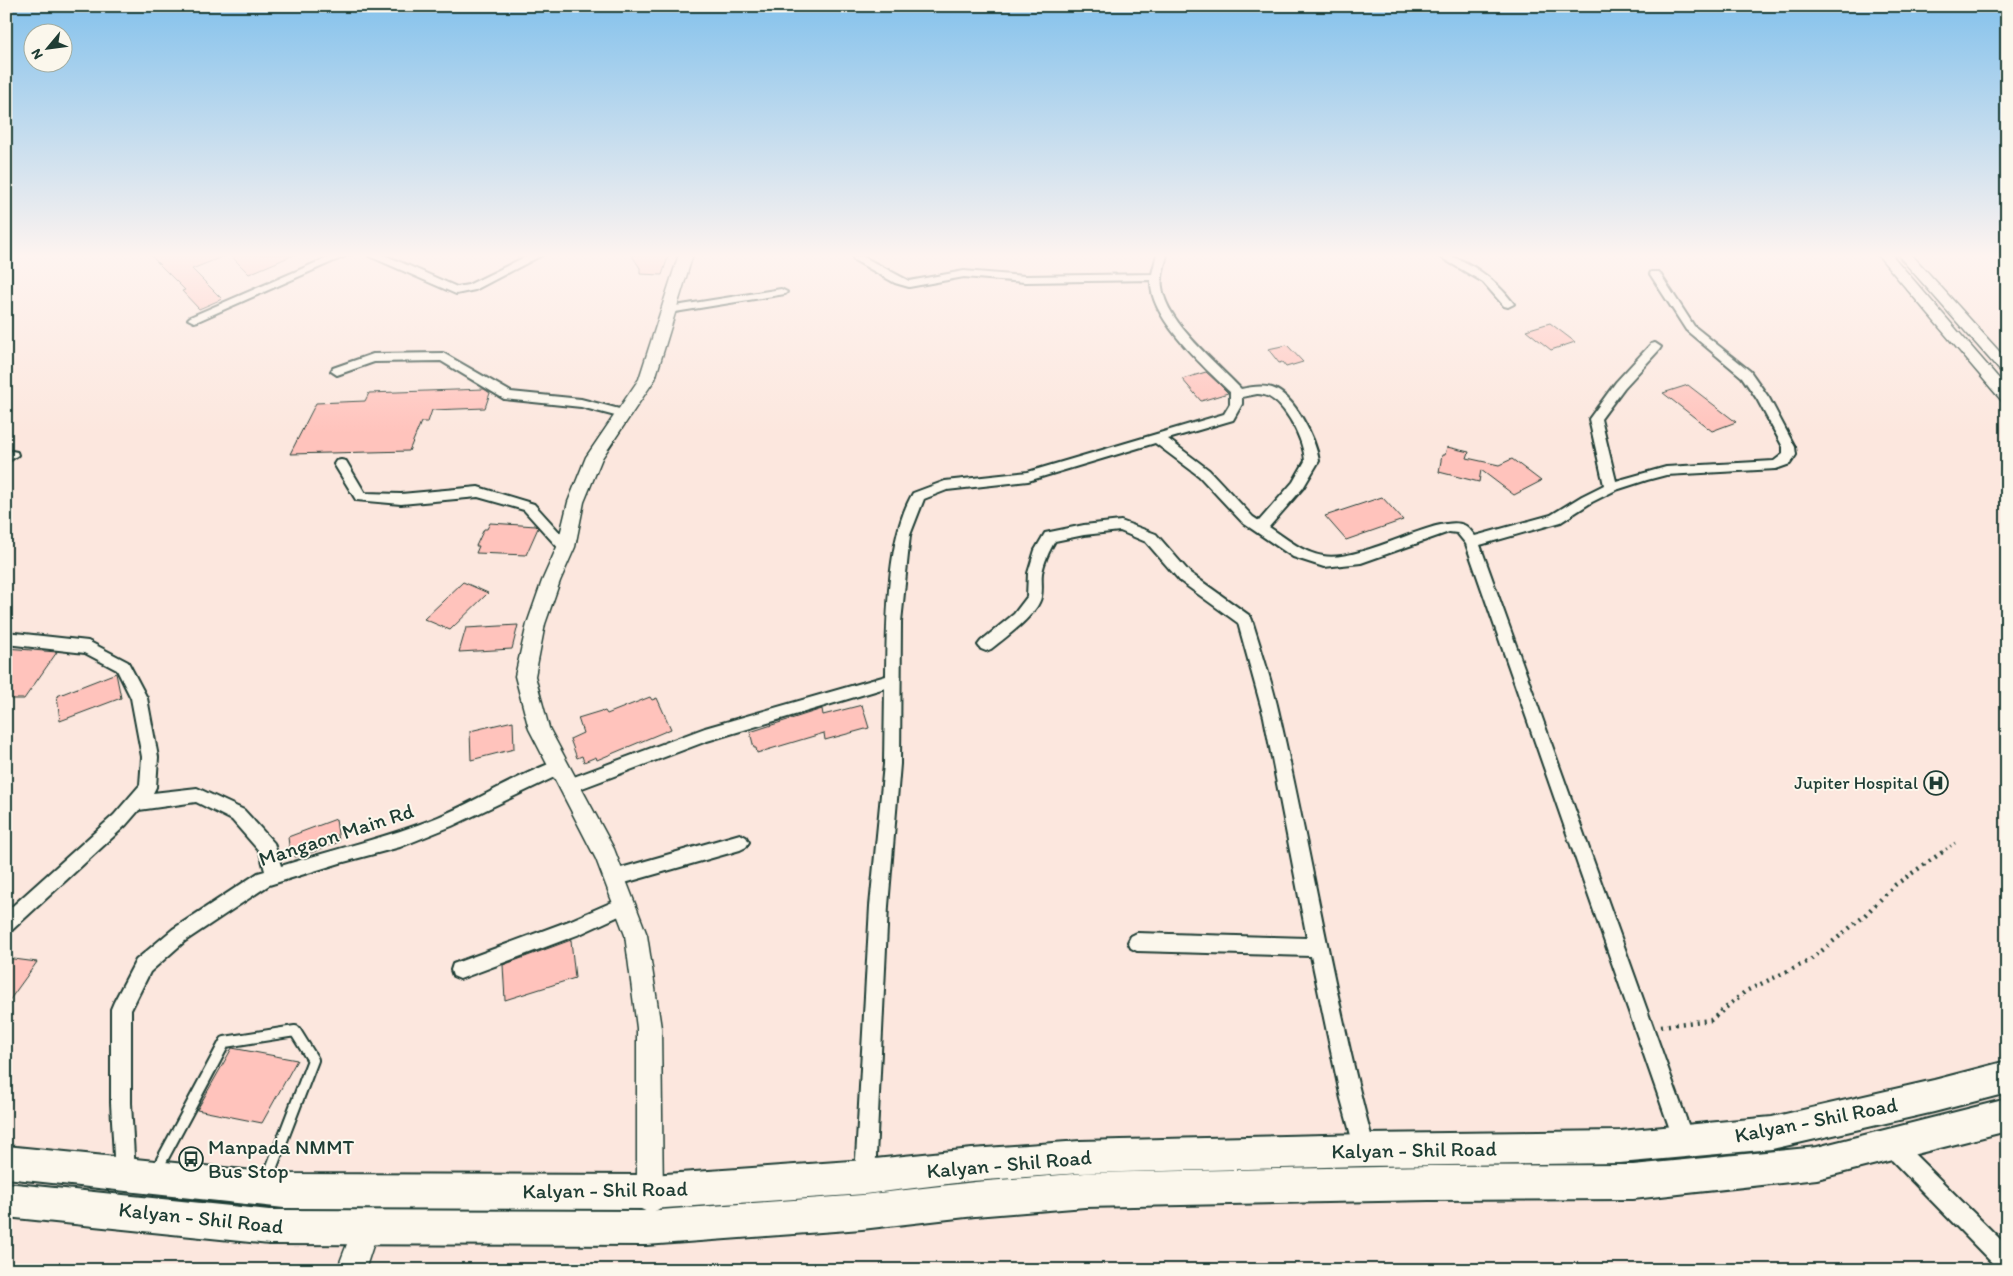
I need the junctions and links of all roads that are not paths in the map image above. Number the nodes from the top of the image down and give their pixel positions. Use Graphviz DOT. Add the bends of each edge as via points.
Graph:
graph roads {
  1 [pos="207,314"];
  2 [pos="668,314"];
  3 [pos="1166,314"];
  4 [pos="1681,314"];
  5 [pos="1935,314"];
  6 [pos="1957,314"];
  7 [pos="194,319"];
  8 [pos="1655,347"];
  9 [pos="2007,370"];
  10 [pos="337,371"];
  11 [pos="1237,394"];
  12 [pos="2007,398"];
  13 [pos="623,414"];
  14 [pos="1156,438"];
  15 [pos="341,464"];
  16 [pos="1612,487"];
  17 [pos="1261,528"];
  18 [pos="1472,542"];
  19 [pos="566,547"];
  20 [pos="6,638"];
  21 [pos="986,645"];
  22 [pos="893,680"];
  23 [pos="559,767"];
  24 [pos="569,786"];
  25 [pos="135,804"];
  26 [pos="740,842"];
  27 [pos="275,875"];
  28 [pos="614,878"];
  29 [pos="624,905"];
  30 [pos="6,924"];
  31 [pos="1137,942"];
  32 [pos="1318,947"];
  33 [pos="460,970"];
  34 [pos="2007,1077"];
  35 [pos="2007,1115"];
  36 [pos="1684,1141"];
  37 [pos="1889,1143"];
  38 [pos="1365,1150"];
  39 [pos="6,1162"];
  40 [pos="139,1175"];
  41 [pos="865,1177"];
  42 [pos="263,1189"];
  43 [pos="651,1192"];
  44 [pos="6,1200"];
  45 [pos="366,1227"];
  46 [pos="646,1228"];
  47 [pos="2007,1262"];
  48 [pos="351,1270"];
  1 -- 7 [label="street"];
  2 -- 13 [label="street" via="647,379"];
  3 -- 11 [label="street" via="1208,365"];
  4 -- 16 [label="street" via="1690,328 1746,374 1763,398 1790,455 1776,465 1666,472"];
  5 -- 12 [label="street"];
  6 -- 9 [label="street"];
  8 -- 16 [label="street" via="1620,385 1595,419"];
  10 -- 13 [label="street" via="373,358 444,357 508,396 581,403"];
  11 -- 14 [label="street" via="1229,417"];
  11 -- 17 [label="street" via="1262,390 1280,399 1290,409 1312,461 1307,473"];
  13 -- 19 [label="street" via="594,457 576,502"];
  14 -- 17 [label="street" via="1204,473 1248,520"];
  14 -- 22 [label="street" via="1028,476 945,486 918,496 903,535 894,622"];
  15 -- 19 [label="street" via="361,497 401,499 478,492 529,507"];
  16 -- 18 [label="street" via="1556,519"];
  17 -- 18 [label="street" via="1298,553 1324,562 1361,558 1448,528 1461,529"];
  18 -- 36 [label="street"];
  19 -- 23 [label="street" via="536,624 526,676 540,729"];
  20 -- 25 [label="street" via="88,647 123,666 139,698 150,757 148,787"];
  21 -- 32 [label="street" via="1018,618 1034,598 1035,573 1050,537 1121,526 1151,538 1184,577 1245,620 1272,717"];
  22 -- 24 [label="street" via="705,734"];
  22 -- 41 [label="street" via="892,764 879,906"];
  23 -- 24 [label="street"];
  23 -- 27 [label="street, Mangaon Main Rd" via="394,842"];
  24 -- 28 [label="street"];
  25 -- 27 [label="street" via="198,795 238,815 268,848"];
  25 -- 30 [label="street" via="114,827"];
  26 -- 28 [label="street"];
  27 -- 40 [label="street, Mangaon Main Rd" via="179,935 143,966 121,1009 122,1103"];
  28 -- 29 [label="street"];
  29 -- 33 [label="street" via="574,928"];
  29 -- 43 [label="street" via="636,935 649,1028"];
  31 -- 32 [label="street"];
  32 -- 38 [label="street"];
  34 -- 36 [label="main road, Kalyan - Shil Road" via="1772,1133"];
  35 -- 37 [label="main road, Kalyan - Shil Road"];
  36 -- 38 [label="main road, Kalyan - Shil Road" via="1620,1147"];
  37 -- 46 [label="main road, Kalyan - Shil Road" via="1817,1163 1633,1182 1085,1190 862,1212"];
  37 -- 47 [label="street"];
  38 -- 41 [label="main road, Kalyan - Shil Road" via="1080,1157 972,1164"];
  39 -- 40 [label="main road, Kalyan - Shil Road"];
  40 -- 42 [label="main road, Kalyan - Shil Road"];
  40 -- 42 [label="lane" via="225,1042 296,1031 312,1060"];
  41 -- 43 [label="main road, Kalyan - Shil Road"];
  42 -- 43 [label="main road, Kalyan - Shil Road"];
  43 -- 46 [label="street"];
  44 -- 45 [label="main road, Kalyan - Shil Road" via="270,1227"];
  45 -- 46 [label="main road, Kalyan - Shil Road"];
  45 -- 48 [label="street"];
}
